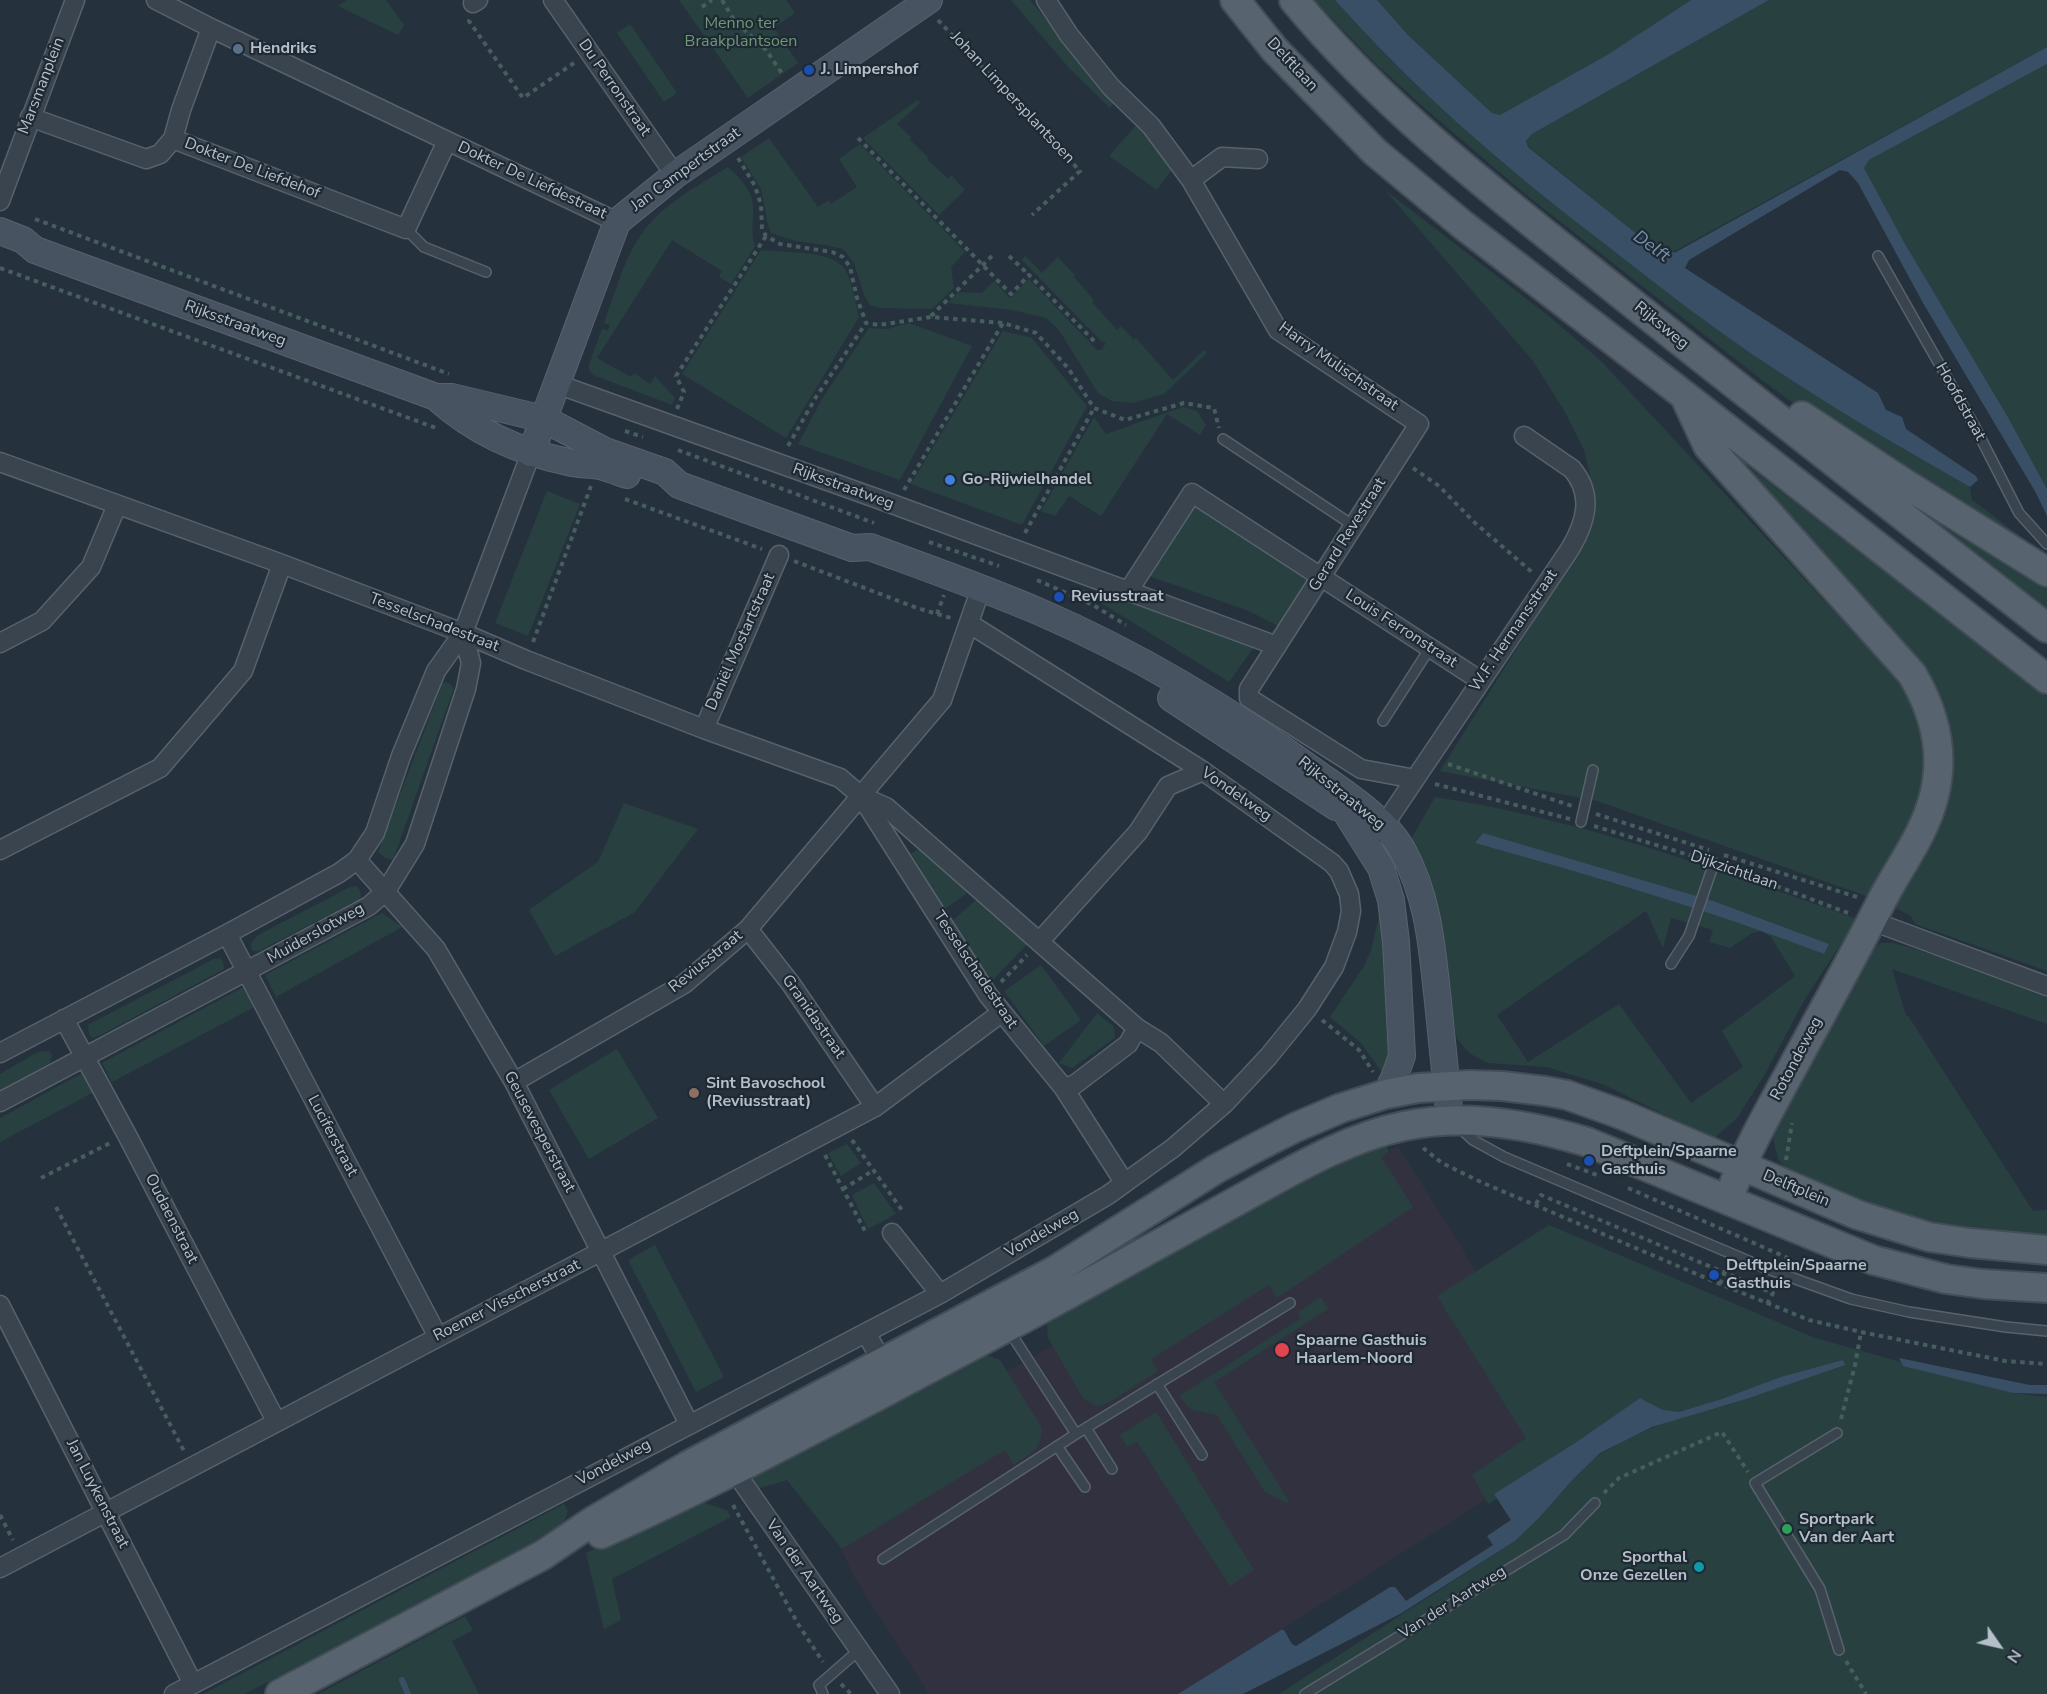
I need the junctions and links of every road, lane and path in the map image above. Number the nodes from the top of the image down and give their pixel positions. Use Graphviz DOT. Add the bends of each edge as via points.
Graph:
graph roads {
  1 [pos="75,0"];
  2 [pos="156,0"];
  3 [pos="553,0"];
  4 [pos="722,0"];
  5 [pos="1046,0"];
  6 [pos="1235,0"];
  7 [pos="1294,0"];
  8 [pos="708,1"];
  9 [pos="475,2"];
  10 [pos="926,2"];
  11 [pos="702,7"];
  12 [pos="211,28"];
  13 [pos="590,52"];
  14 [pos="795,93"];
  15 [pos="30,117"];
  16 [pos="858,138"];
  17 [pos="173,139"];
  18 [pos="447,141"];
  19 [pos="725,141"];
  20 [pos="1258,159"];
  21 [pos="5,171"];
  22 [pos="675,175"];
  23 [pos="1191,180"];
  24 [pos="0,201"];
  25 [pos="1032,215"];
  26 [pos="617,222"];
  27 [pos="406,229"];
  28 [pos="0,231"];
  29 [pos="766,236"];
  30 [pos="0,244"];
  31 [pos="35,250"];
  32 [pos="995,253"];
  33 [pos="1010,256"];
  34 [pos="1878,256"];
  35 [pos="983,265"];
  36 [pos="0,268"];
  37 [pos="486,272"];
  38 [pos="1029,275"];
  39 [pos="931,317"];
  40 [pos="866,323"];
  41 [pos="1003,323"];
  42 [pos="1094,341"];
  43 [pos="557,384"];
  44 [pos="1684,395"];
  45 [pos="436,397"];
  46 [pos="1752,398"];
  47 [pos="1094,408"];
  48 [pos="544,419"];
  49 [pos="670,424"];
  50 [pos="1419,424"];
  51 [pos="439,429"];
  52 [pos="1524,436"];
  53 [pos="1222,439"];
  54 [pos="531,453"];
  55 [pos="1397,458"];
  56 [pos="0,462"];
  57 [pos="778,463"];
  58 [pos="585,484"];
  59 [pos="679,485"];
  60 [pos="625,498"];
  61 [pos="117,505"];
  62 [pos="894,505"];
  63 [pos="1354,526"];
  64 [pos="2047,544"];
  65 [pos="1016,549"];
  66 [pos="779,555"];
  67 [pos="282,564"];
  68 [pos="2047,572"];
  69 [pos="1322,577"];
  70 [pos="1546,584"];
  71 [pos="1129,590"];
  72 [pos="976,605"];
  73 [pos="2047,628"];
  74 [pos="462,633"];
  75 [pos="0,643"];
  76 [pos="1277,646"];
  77 [pos="1430,648"];
  78 [pos="526,660"];
  79 [pos="2047,680"];
  80 [pos="1480,681"];
  81 [pos="1383,721"];
  82 [pos="704,729"];
  83 [pos="1429,757"];
  84 [pos="1593,770"];
  85 [pos="1203,771"];
  86 [pos="1415,779"];
  87 [pos="861,796"];
  88 [pos="1584,810"];
  89 [pos="1347,814"];
  90 [pos="1581,822"];
  91 [pos="1381,829"];
  92 [pos="0,850"];
  93 [pos="1709,850"];
  94 [pos="1720,854"];
  95 [pos="357,860"];
  96 [pos="1714,863"];
  97 [pos="386,891"];
  98 [pos="1875,913"];
  99 [pos="748,929"];
  100 [pos="227,934"];
  101 [pos="1039,942"];
  102 [pos="1671,964"];
  103 [pos="246,972"];
  104 [pos="2047,986"];
  105 [pos="988,995"];
  106 [pos="1001,1013"];
  107 [pos="64,1019"];
  108 [pos="1137,1028"];
  109 [pos="0,1053"];
  110 [pos="85,1057"];
  111 [pos="514,1082"];
  112 [pos="1440,1086"];
  113 [pos="1063,1087"];
  114 [pos="1386,1094"];
  115 [pos="0,1102"];
  116 [pos="1224,1104"];
  117 [pos="875,1107"];
  118 [pos="1450,1120"];
  119 [pos="1792,1120"];
  120 [pos="842,1125"];
  121 [pos="127,1135"];
  122 [pos="816,1138"];
  123 [pos="1562,1162"];
  124 [pos="1741,1166"];
  125 [pos="874,1170"];
  126 [pos="1601,1176"];
  127 [pos="41,1178"];
  128 [pos="1124,1182"];
  129 [pos="1778,1182"];
  130 [pos="1621,1185"];
  131 [pos="843,1189"];
  132 [pos="1727,1200"];
  133 [pos="1536,1204"];
  134 [pos="56,1207"];
  135 [pos="1753,1211"];
  136 [pos="904,1213"];
  137 [pos="865,1231"];
  138 [pos="892,1233"];
  139 [pos="1740,1237"];
  140 [pos="2047,1250"];
  141 [pos="602,1252"];
  142 [pos="1732,1254"];
  143 [pos="1788,1258"];
  144 [pos="1725,1273"];
  145 [pos="1720,1284"];
  146 [pos="2047,1288"];
  147 [pos="940,1294"];
  148 [pos="1290,1303"];
  149 [pos="1767,1304"];
  150 [pos="0,1305"];
  151 [pos="1000,1315"];
  152 [pos="2047,1330"];
  153 [pos="1861,1332"];
  154 [pos="866,1333"];
  155 [pos="438,1337"];
  156 [pos="883,1363"];
  157 [pos="1157,1384"];
  158 [pos="276,1421"];
  159 [pos="689,1424"];
  160 [pos="1086,1428"];
  161 [pos="1837,1433"];
  162 [pos="1077,1434"];
  163 [pos="1057,1446"];
  164 [pos="1202,1455"];
  165 [pos="727,1460"];
  166 [pos="193,1467"];
  167 [pos="1112,1469"];
  168 [pos="1755,1482"];
  169 [pos="1085,1487"];
  170 [pos="1595,1503"];
  171 [pos="735,1509"];
  172 [pos="106,1512"];
  173 [pos="0,1515"];
  174 [pos="22,1557"];
  175 [pos="883,1559"];
  176 [pos="0,1568"];
  177 [pos="1839,1650"];
  178 [pos="858,1651"];
  179 [pos="832,1673"];
  180 [pos="193,1684"];
  181 [pos="174,1694"];
  182 [pos="280,1694"];
  183 [pos="823,1694"];
  184 [pos="852,1694"];
  185 [pos="890,1694"];
  186 [pos="1305,1694"];
  187 [pos="1866,1694"];
  1 -- 15 [label="street, Marsmanplein"];
  2 -- 12 [label="street, Dokter De Liefdestraat"];
  3 -- 13 [label="street, Du Perronstraat"];
  4 -- 14 [label="path" via="734,20 766,50"];
  5 -- 23 [label="street, Harry Mulischstraat" via="1076,44 1111,87 1151,126"];
  6 -- 44 [label="main road, Delftlaan" via="1275,50 1375,152"];
  7 -- 46 [label="main road, Rijksweg" via="1394,104 1487,187"];
  8 -- 11 [label="path"];
  9 -- 13 [label="path" via="477,16 469,21 523,98"];
  10 -- 14 [label="main road, Jan Campertstraat"];
  10 -- 25 [label="path, Johan Limpersplantsoen" via="1080,171"];
  12 -- 17 [label="street, Dokter De Liefdehof"];
  12 -- 18 [label="street, Dokter De Liefdestraat"];
  13 -- 22 [label="street, Du Perronstraat"];
  14 -- 19 [label="main road, Jan Campertstraat"];
  15 -- 17 [label="street" via="146,159 160,154"];
  15 -- 21 [label="street, Marsmanplein"];
  16 -- 35 [label="path"];
  17 -- 27 [label="street, Dokter De Liefdehof"];
  18 -- 26 [label="street, Dokter De Liefdestraat"];
  18 -- 27 [label="street, Dokter De Liefdestraat"];
  19 -- 22 [label="main road, Jan Campertstraat"];
  19 -- 29 [label="path" via="755,186"];
  20 -- 23 [label="street" via="1222,157"];
  21 -- 24 [label="street, Marsmanplein"];
  22 -- 26 [label="main road, Jan Campertstraat"];
  23 -- 50 [label="street, Harry Mulischstraat" via="1278,330"];
  26 -- 43 [label="main road, Jan Campertstraat"];
  27 -- 37 [label="lane" via="424,247"];
  28 -- 31 [label="main road, Rijksstraatweg" via="23,240"];
  29 -- 40 [label="path" via="780,244 843,257 850,267"];
  29 -- 49 [label="path" via="676,376 684,392"];
  30 -- 31 [label="main road, Rijksstraatweg" via="19,251"];
  31 -- 45 [label="main road, Rijksstraatweg"];
  32 -- 35 [label="path"];
  33 -- 38 [label="path"];
  34 -- 64 [label="lane, Hoofdstraat" via="2019,513"];
  35 -- 38 [label="path" via="1011,294"];
  35 -- 39 [label="path"];
  36 -- 51 [label="path"];
  38 -- 42 [label="path"];
  39 -- 40 [label="path" via="879,325"];
  39 -- 41 [label="path"];
  40 -- 57 [label="path"];
  41 -- 47 [label="path" via="1036,333 1068,368"];
  41 -- 62 [label="path"];
  43 -- 48 [label="main road, Jan Campertstraat"];
  43 -- 49 [label="street, Rijksstraatweg"];
  44 -- 79 [label="main road"];
  44 -- 98 [label="main road, Rotondeweg" via="1708,446 1900,658 1924,696 1937,745 1934,795 1919,836"];
  45 -- 48 [label="main road, Rijksstraatweg" via="452,397"];
  45 -- 54 [label="main road, Rijksstraatweg" via="497,439"];
  46 -- 68 [label="main road" via="1797,412"];
  46 -- 73 [label="main road, Rijksweg"];
  47 -- 53 [label="path" via="1125,420 1184,403 1214,408"];
  47 -- 65 [label="path"];
  48 -- 54 [label="main road, Jan Campertstraat"];
  48 -- 59 [label="main road, Rijksstraatweg" via="605,451 665,472"];
  49 -- 57 [label="street, Rijksstraatweg"];
  50 -- 55 [label="street, Gerard Revestraat"];
  52 -- 70 [label="street, W.F. Hermansstraat" via="1572,469 1585,493 1582,526"];
  53 -- 63 [label="lane"];
  54 -- 59 [label="main road, Rijksstraatweg" via="601,466 660,485"];
  54 -- 74 [label="street"];
  55 -- 63 [label="street, Gerard Revestraat"];
  55 -- 70 [label="path" via="1439,486"];
  56 -- 61 [label="street, Tesselschadestraat"];
  57 -- 62 [label="street, Rijksstraatweg"];
  58 -- 78 [label="path" via="591,486"];
  59 -- 72 [label="main road, Rijksstraatweg" via="852,548 870,547"];
  60 -- 66 [label="path"];
  61 -- 67 [label="street, Tesselschadestraat"];
  61 -- 75 [label="street" via="91,567 42,621"];
  62 -- 65 [label="street, Rijksstraatweg"];
  63 -- 69 [label="street, Gerard Revestraat"];
  65 -- 71 [label="street, Rijksstraatweg"];
  66 -- 72 [label="path" via="917,608"];
  66 -- 82 [label="street, Daniël Mostartstraat"];
  67 -- 74 [label="street, Tesselschadestraat"];
  67 -- 92 [label="street" via="243,671 160,768"];
  69 -- 71 [label="street" via="1192,493"];
  69 -- 76 [label="street, Gerard Revestraat"];
  69 -- 77 [label="street, Louis Ferronstraat"];
  70 -- 80 [label="street, W.F. Hermansstraat"];
  71 -- 76 [label="street, Rijksstraatweg"];
  72 -- 85 [label="street, Vondelweg"];
  72 -- 87 [label="street, Reviusstraat" via="942,700"];
  72 -- 89 [label="main road, Rijksstraatweg" via="1037,624 1132,673"];
  72 -- 91 [label="main road, Rijksstraatweg" via="1042,613 1139,660 1302,761"];
  74 -- 78 [label="street, Tesselschadestraat"];
  74 -- 95 [label="street" via="435,671 375,833"];
  74 -- 97 [label="street, Muiderslotweg" via="471,663 466,689 415,844"];
  76 -- 86 [label="street, Rijksstraatweg" via="1249,689 1249,698 1361,769"];
  77 -- 80 [label="street, Louis Ferronstraat"];
  77 -- 81 [label="lane"];
  78 -- 82 [label="street, Tesselschadestraat"];
  80 -- 83 [label="street, W.F. Hermansstraat"];
  82 -- 87 [label="street, Tesselschadestraat" via="840,778"];
  83 -- 86 [label="street, W.F. Hermansstraat"];
  83 -- 88 [label="path"];
  84 -- 88 [label="lane"];
  85 -- 101 [label="street" via="1168,786 1138,832"];
  85 -- 116 [label="street, Vondelweg" via="1332,863 1344,881 1351,911 1343,949 1318,992 1268,1058"];
  86 -- 90 [label="path, Dijkzichtlaan"];
  86 -- 91 [label="street, W.F. Hermansstraat"];
  87 -- 99 [label="street, Reviusstraat"];
  87 -- 101 [label="street, Tesselschadestraat" via="886,807"];
  87 -- 105 [label="street, Tesselschadestraat"];
  88 -- 90 [label="lane"];
  88 -- 93 [label="path"];
  89 -- 91 [label="main road, Rijksstraatweg"];
  89 -- 114 [label="main road, Rijksstraatweg" via="1380,868 1391,900 1402,1056"];
  90 -- 96 [label="path, Dijkzichtlaan"];
  91 -- 112 [label="main road, Rijksstraatweg" via="1401,848 1422,892 1431,939"];
  94 -- 98 [label="path"];
  95 -- 97 [label="street, Geusevesperstraat"];
  95 -- 100 [label="street"];
  96 -- 98 [label="path, Dijkzichtlaan"];
  96 -- 102 [label="lane" via="1686,944"];
  97 -- 103 [label="street, Muiderslotweg" via="369,906"];
  97 -- 111 [label="street, Geusevesperstraat" via="436,949"];
  98 -- 104 [label="street"];
  98 -- 124 [label="main road, Rotondeweg"];
  99 -- 111 [label="street, Reviusstraat" via="684,984"];
  99 -- 117 [label="street, Granidastraat" via="791,984"];
  100 -- 103 [label="street, Luciferstraat"];
  100 -- 107 [label="street"];
  101 -- 105 [label="path"];
  101 -- 108 [label="street, Tesselschadestraat"];
  103 -- 110 [label="street, Muiderslotweg"];
  103 -- 155 [label="street, Luciferstraat"];
  105 -- 106 [label="street, Tesselschadestraat"];
  106 -- 113 [label="street, Tesselschadestraat"];
  106 -- 117 [label="street, Roemer Visscherstraat"];
  107 -- 109 [label="street"];
  107 -- 110 [label="street, Oudaenstraat"];
  108 -- 113 [label="street" via="1128,1044 1074,1085"];
  108 -- 116 [label="street, Tesselschadestraat" via="1161,1043"];
  110 -- 115 [label="street, Muiderslotweg"];
  110 -- 121 [label="street, Oudaenstraat"];
  111 -- 141 [label="street, Geusevesperstraat"];
  112 -- 114 [label="main road"];
  112 -- 118 [label="main road, Rijksstraatweg"];
  112 -- 124 [label="main road, Delftplein" via="1502,1086 1567,1095 1623,1114"];
  113 -- 128 [label="street, Tesselschadestraat"];
  114 -- 151 [label="main road" via="1294,1128 1216,1169 1054,1270"];
  116 -- 128 [label="street, Vondelweg" via="1173,1148"];
  117 -- 120 [label="street, Roemer Visscherstraat"];
  118 -- 132 [label="main road" via="1488,1120 1563,1134"];
  118 -- 142 [label="lane" via="1473,1140 1504,1157"];
  118 -- 151 [label="main road" via="1375,1134 1308,1162"];
  119 -- 129 [label="path" via="1786,1163"];
  120 -- 122 [label="street, Roemer Visscherstraat"];
  120 -- 125 [label="path"];
  121 -- 127 [label="path"];
  121 -- 158 [label="street, Oudaenstraat"];
  122 -- 131 [label="path"];
  122 -- 141 [label="street, Roemer Visscherstraat"];
  123 -- 126 [label="path"];
  124 -- 129 [label="main road, Delftplein"];
  124 -- 132 [label="main road, Rotondeweg"];
  125 -- 131 [label="path"];
  125 -- 136 [label="path"];
  128 -- 147 [label="street, Vondelweg"];
  129 -- 140 [label="main road, Delftplein" via="1858,1215 1929,1237"];
  130 -- 139 [label="path"];
  131 -- 137 [label="path"];
  132 -- 135 [label="main road"];
  133 -- 144 [label="path" via="1541,1195"];
  134 -- 166 [label="path"];
  135 -- 139 [label="path"];
  135 -- 146 [label="main road" via="1873,1260 1914,1272 1983,1284"];
  138 -- 147 [label="street"];
  139 -- 142 [label="path"];
  139 -- 143 [label="path"];
  141 -- 155 [label="street, Roemer Visscherstraat"];
  141 -- 159 [label="street, Geusevesperstraat"];
  142 -- 144 [label="path"];
  142 -- 152 [label="lane" via="1851,1299 1909,1312"];
  144 -- 145 [label="path"];
  144 -- 149 [label="path" via="1773,1293"];
  147 -- 154 [label="street, Vondelweg"];
  148 -- 157 [label="lane"];
  150 -- 172 [label="street, Jan Luykenstraat"];
  151 -- 156 [label="main road"];
  151 -- 162 [label="lane"];
  151 -- 165 [label="main road"];
  153 -- 161 [label="path"];
  154 -- 156 [label="street"];
  154 -- 159 [label="street, Vondelweg"];
  155 -- 158 [label="street, Roemer Visscherstraat"];
  156 -- 165 [label="main road"];
  157 -- 160 [label="lane"];
  157 -- 164 [label="lane"];
  158 -- 166 [label="street, Roemer Visscherstraat"];
  159 -- 180 [label="street, Vondelweg"];
  160 -- 162 [label="lane"];
  160 -- 167 [label="lane"];
  161 -- 168 [label="lane"];
  162 -- 163 [label="lane"];
  163 -- 169 [label="lane"];
  163 -- 175 [label="lane"];
  165 -- 178 [label="street, Van der Aartweg"];
  165 -- 182 [label="main road" via="658,1509 543,1555"];
  166 -- 172 [label="street, Roemer Visscherstraat"];
  168 -- 170 [label="path" via="1722,1432 1619,1478"];
  168 -- 177 [label="lane" via="1820,1589"];
  170 -- 186 [label="lane, Van der Aartweg" via="1564,1534"];
  171 -- 179 [label="path" via="798,1624"];
  172 -- 174 [label="street, Roemer Visscherstraat"];
  172 -- 180 [label="street, Jan Luykenstraat"];
  173 -- 174 [label="path"];
  174 -- 176 [label="street, Roemer Visscherstraat"];
  177 -- 187 [label="path"];
  178 -- 179 [label="lane"];
  178 -- 185 [label="street, Van der Aartweg"];
  179 -- 183 [label="lane" via="819,1685"];
  179 -- 184 [label="path"];
  180 -- 181 [label="street, Vondelweg"];
}
